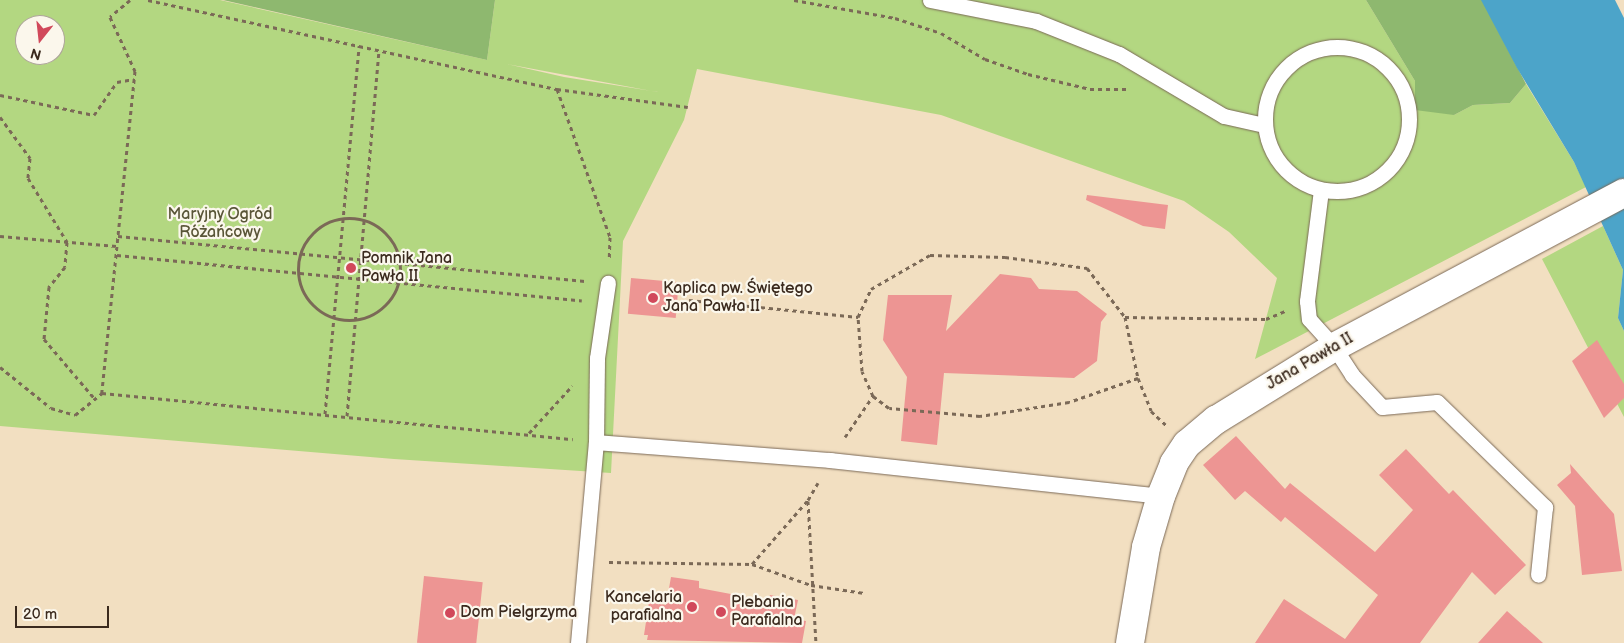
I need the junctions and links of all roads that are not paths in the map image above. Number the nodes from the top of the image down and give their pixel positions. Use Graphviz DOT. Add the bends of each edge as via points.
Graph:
graph roads {
  1 [pos="930,0"];
  2 [pos="1264,125"];
  3 [pos="1321,190"];
  4 [pos="1624,193"];
  5 [pos="608,283"];
  6 [pos="1334,347"];
  7 [pos="596,442"];
  8 [pos="1161,496"];
  9 [pos="1538,575"];
  10 [pos="578,643"];
  11 [pos="1130,643"];
  1 -- 2 [label="lane" via="1036,21 1119,54 1224,116"];
  2 -- 3 [label="lane" via="1270,148 1282,167 1300,181"];
  2 -- 3 [label="lane" via="1266,102 1275,81 1290,64 1309,52 1331,46 1353,49 1377,58 1395,76 1407,98 1410,123 1404,148 1390,168 1370,184 1346,191"];
  3 -- 6 [label="lane" via="1307,301 1309,319"];
  4 -- 6 [label="street, Jana Pawła II"];
  5 -- 7 [label="lane" via="597,358"];
  6 -- 8 [label="street, Jana Pawła II" via="1216,420 1187,444 1174,463"];
  6 -- 9 [label="lane" via="1352,375 1382,407 1437,402 1545,507"];
  7 -- 8 [label="lane" via="830,460"];
  7 -- 10 [label="lane"];
  8 -- 11 [label="street, Jana Pawła II" via="1146,547"];
}
